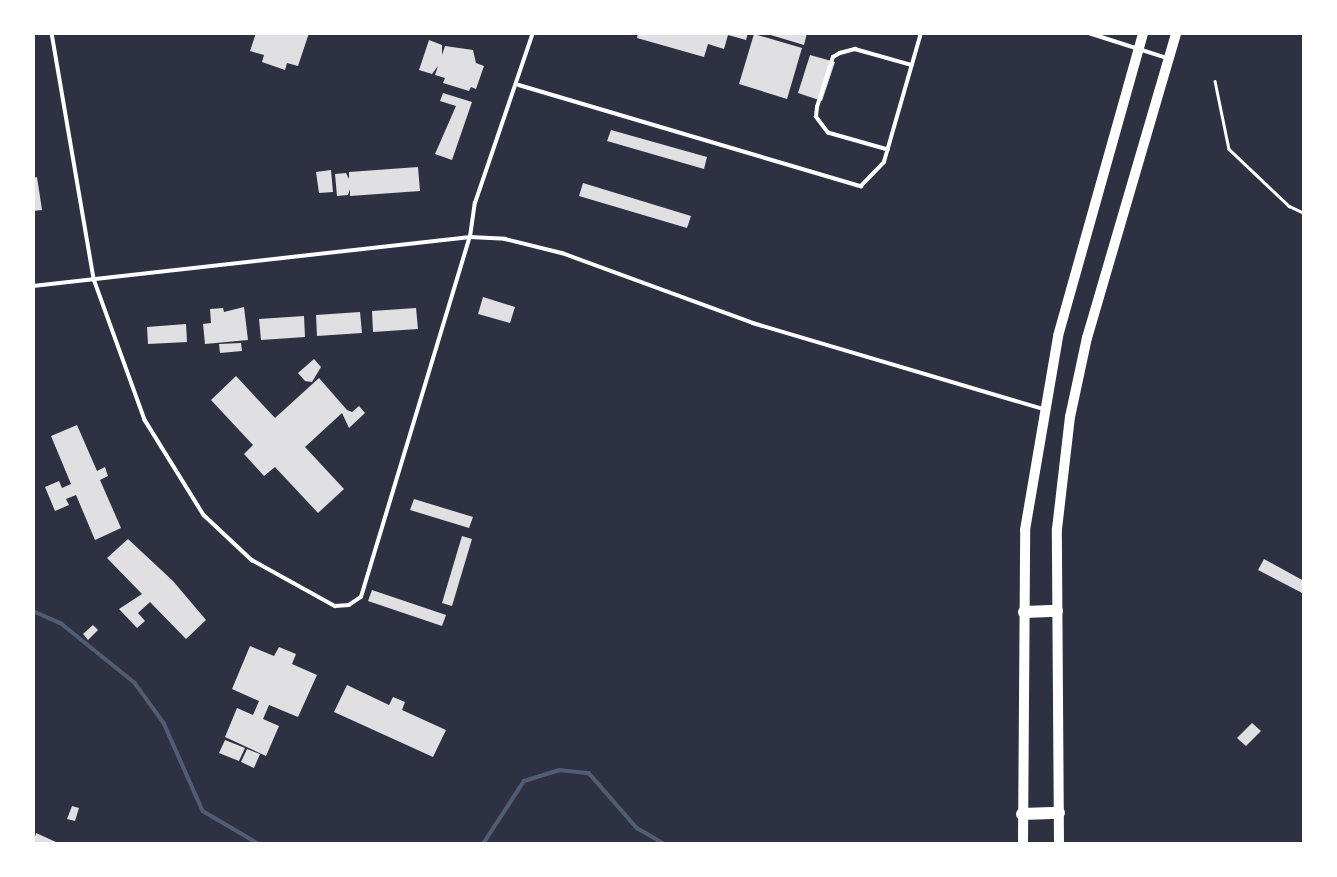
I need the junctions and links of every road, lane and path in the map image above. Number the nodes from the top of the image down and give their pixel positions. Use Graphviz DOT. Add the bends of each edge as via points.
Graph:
graph roads {
  1 [pos="51,33"];
  2 [pos="533,33"];
  3 [pos="921,33"];
  4 [pos="1088,33"];
  5 [pos="1143,33"];
  6 [pos="1176,33"];
  7 [pos="1138,50"];
  8 [pos="1168,58"];
  9 [pos="912,65"];
  10 [pos="1215,81"];
  11 [pos="519,85"];
  12 [pos="888,150"];
  13 [pos="1304,213"];
  14 [pos="470,237"];
  15 [pos="94,279"];
  16 [pos="33,286"];
  17 [pos="1043,409"];
  18 [pos="1057,611"];
  19 [pos="1024,612"];
  20 [pos="1059,813"];
  21 [pos="1022,814"];
  22 [pos="1023,844"];
  23 [pos="1059,844"];
  1 -- 15 [label="lane"];
  2 -- 11 [label="lane"];
  3 -- 9 [label="lane"];
  4 -- 7 [label="lane"];
  5 -- 7 [label="main road"];
  6 -- 8 [label="main road"];
  7 -- 8 [label="lane"];
  7 -- 17 [label="main road" via="1058,336"];
  8 -- 18 [label="main road" via="1087,338 1070,417 1058,529"];
  9 -- 12 [label="lane"];
  9 -- 12 [label="lane" via="855,49 839,52 833,57 817,107 816,117 828,133"];
  10 -- 13 [label="path" via="1229,149 1289,206"];
  11 -- 12 [label="lane" via="862,186 884,162"];
  11 -- 14 [label="lane" via="475,203"];
  14 -- 15 [label="lane"];
  14 -- 15 [label="lane" via="361,597 349,606 335,606 251,561 204,515 145,420"];
  14 -- 17 [label="lane" via="505,239 562,253 753,323"];
  15 -- 16 [label="lane"];
  17 -- 19 [label="main road" via="1025,530"];
  18 -- 19 [label="highway"];
  18 -- 20 [label="main road"];
  19 -- 21 [label="main road"];
  20 -- 21 [label="highway"];
  20 -- 23 [label="main road"];
  21 -- 22 [label="main road"];
}
